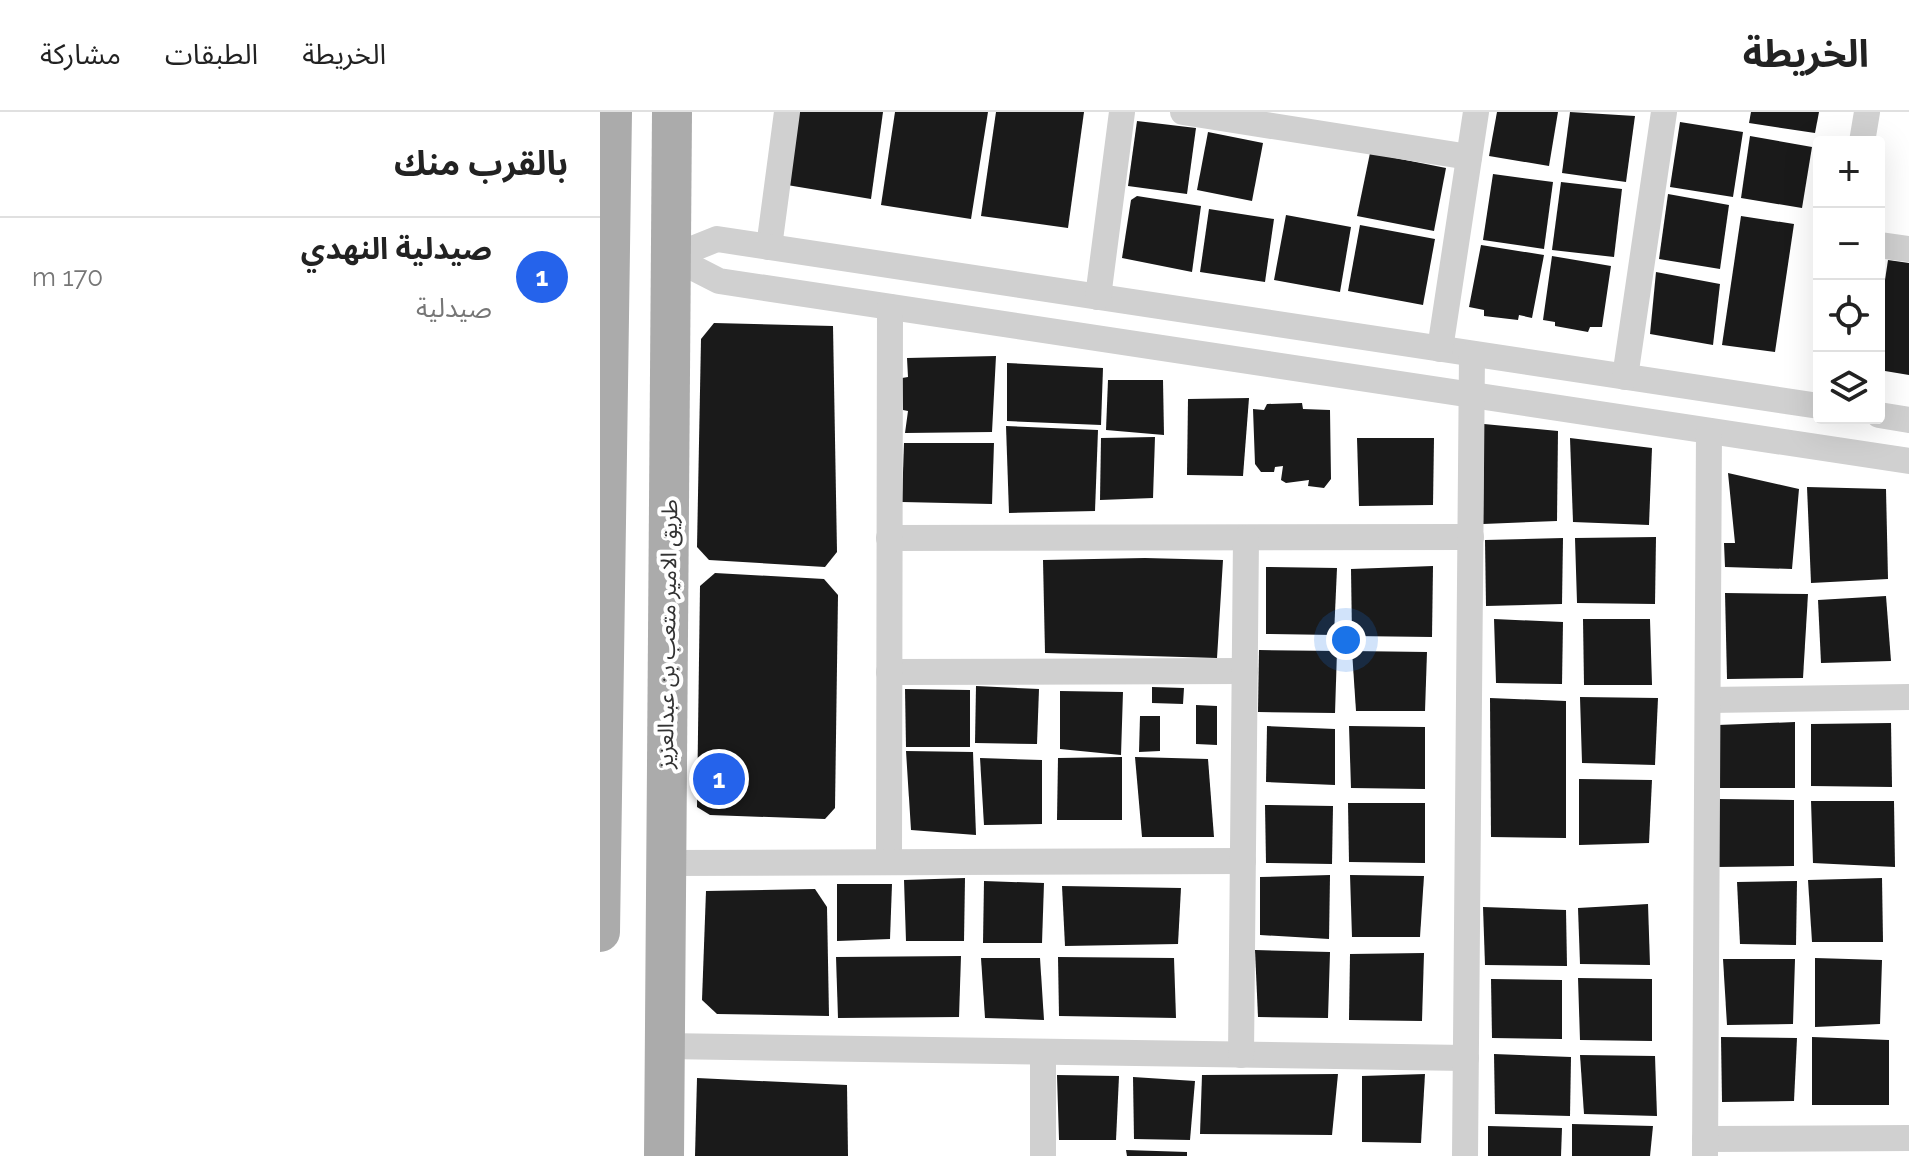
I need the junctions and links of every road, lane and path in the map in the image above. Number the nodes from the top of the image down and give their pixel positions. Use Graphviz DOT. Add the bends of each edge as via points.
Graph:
graph roads {
  1 [pos="612,112"];
  2 [pos="672,112"];
  3 [pos="787,112"];
  4 [pos="1122,112"];
  5 [pos="1183,112"];
  6 [pos="1476,112"];
  7 [pos="1664,112"];
  8 [pos="1867,112"];
  9 [pos="1298,121"];
  10 [pos="1863,136"];
  11 [pos="1469,157"];
  12 [pos="1885,246"];
  13 [pos="769,247"];
  14 [pos="1909,249"];
  15 [pos="672,257"];
  16 [pos="1098,297"];
  17 [pos="890,307"];
  18 [pos="1440,349"];
  19 [pos="1472,354"];
  20 [pos="1625,377"];
  21 [pos="1473,395"];
  22 [pos="1813,405"];
  23 [pos="1885,416"];
  24 [pos="1909,420"];
  25 [pos="1709,431"];
  26 [pos="1909,461"];
  27 [pos="1471,537"];
  28 [pos="889,538"];
  29 [pos="1246,538"];
  30 [pos="1245,671"];
  31 [pos="889,672"];
  32 [pos="1909,697"];
  33 [pos="1708,700"];
  34 [pos="1243,861"];
  35 [pos="889,862"];
  36 [pos="664,863"];
  37 [pos="600,932"];
  38 [pos="664,1046"];
  39 [pos="1043,1052"];
  40 [pos="1241,1055"];
  41 [pos="1466,1058"];
  42 [pos="1909,1138"];
  43 [pos="1705,1148"];
  44 [pos="664,1156"];
  45 [pos="1043,1156"];
  46 [pos="1465,1156"];
  1 -- 37 [label="main road"];
  2 -- 15 [label="main road, طريق الامير متعب بن عبدالعزيز"];
  3 -- 13 [label="street"];
  4 -- 16 [label="street"];
  5 -- 9 [label="street"];
  6 -- 11 [label="street"];
  7 -- 20 [label="street"];
  8 -- 10 [label="street"];
  9 -- 11 [label="street"];
  11 -- 18 [label="street"];
  12 -- 14 [label="street"];
  13 -- 15 [label="street" via="717,239"];
  13 -- 16 [label="street"];
  15 -- 17 [label="street" via="719,281"];
  15 -- 36 [label="main road, طريق الامير متعب بن عبدالعزيز"];
  16 -- 18 [label="street"];
  17 -- 21 [label="street"];
  17 -- 28 [label="street"];
  18 -- 19 [label="street"];
  19 -- 20 [label="street"];
  19 -- 21 [label="street"];
  20 -- 22 [label="street"];
  21 -- 25 [label="street"];
  21 -- 27 [label="street"];
  23 -- 24 [label="street"];
  25 -- 26 [label="street"];
  25 -- 33 [label="street"];
  27 -- 29 [label="street"];
  27 -- 41 [label="street"];
  28 -- 29 [label="street"];
  28 -- 31 [label="street"];
  29 -- 30 [label="street"];
  30 -- 31 [label="street"];
  30 -- 34 [label="street"];
  31 -- 35 [label="street"];
  32 -- 33 [label="street"];
  33 -- 43 [label="street"];
  34 -- 35 [label="street"];
  34 -- 40 [label="street"];
  35 -- 36 [label="street"];
  36 -- 38 [label="main road, طريق الامير متعب بن عبدالعزيز"];
  38 -- 39 [label="street"];
  38 -- 44 [label="main road, طريق الامير متعب بن عبدالعزيز"];
  39 -- 40 [label="street"];
  39 -- 45 [label="street"];
  40 -- 41 [label="street"];
  41 -- 46 [label="street"];
  42 -- 43 [label="street"];
}
